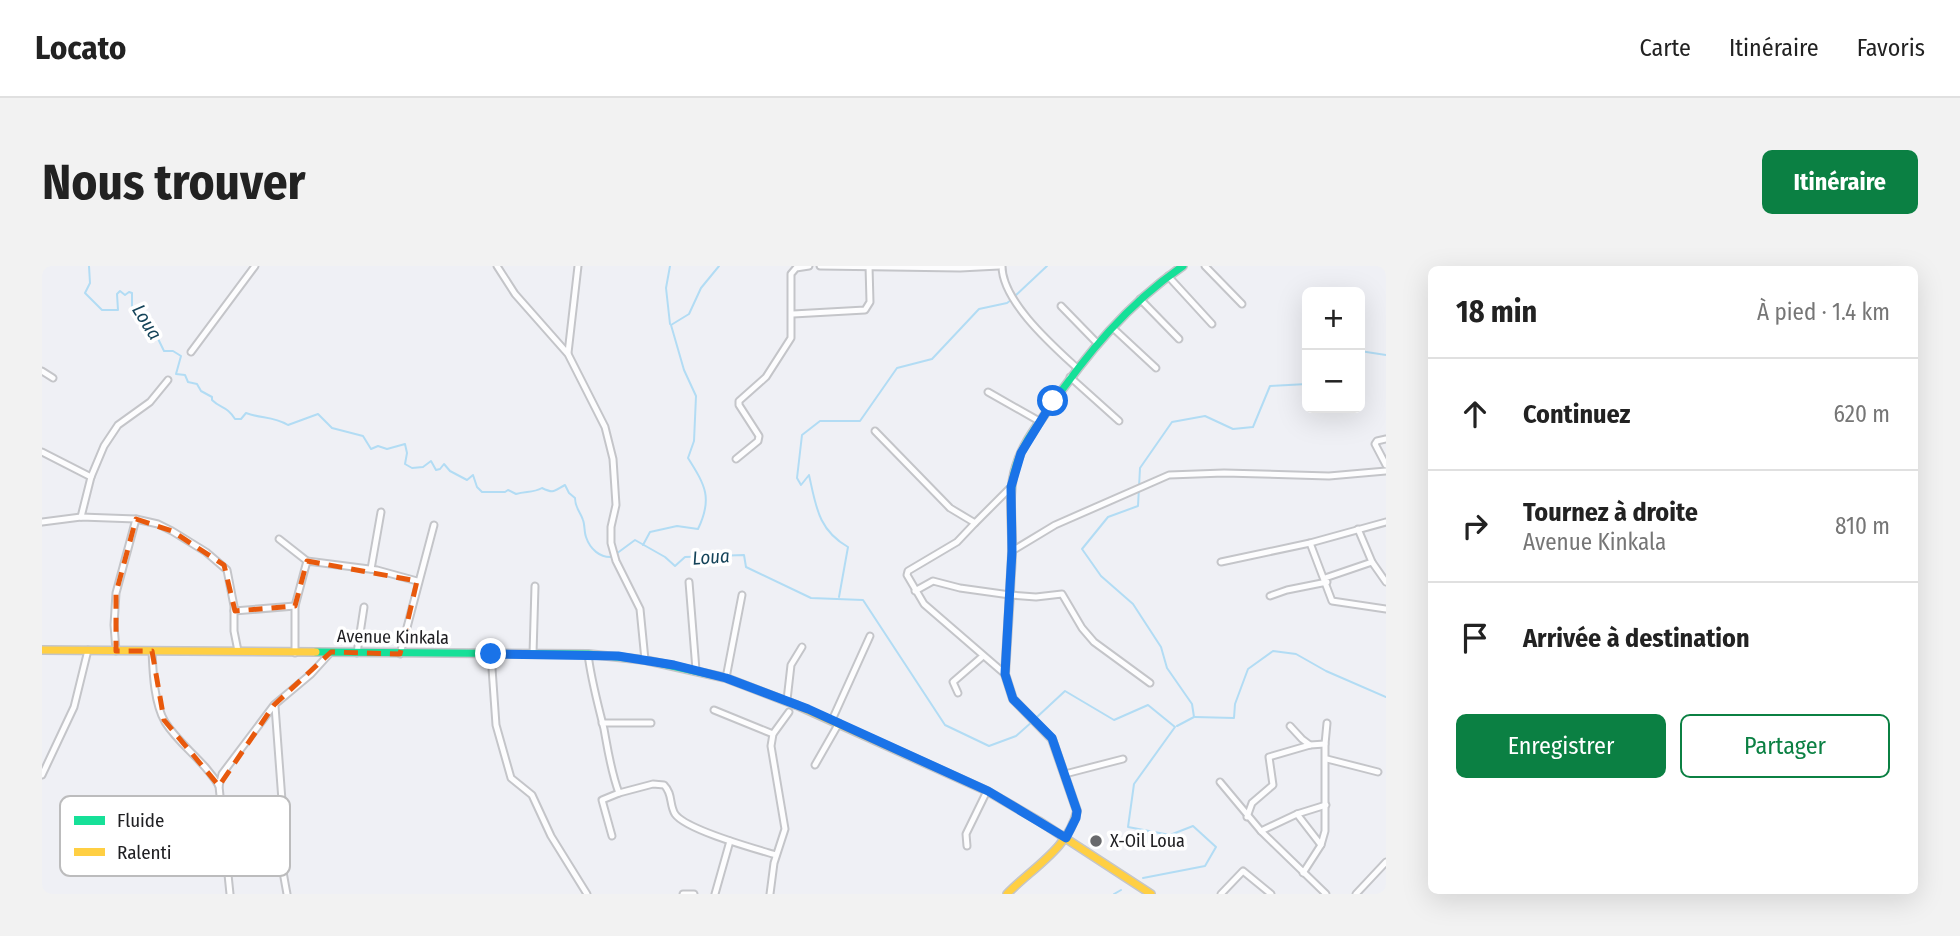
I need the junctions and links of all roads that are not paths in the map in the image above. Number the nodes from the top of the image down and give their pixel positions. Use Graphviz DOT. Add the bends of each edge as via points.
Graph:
graph roads {
  1 [pos="256,266"];
  2 [pos="497,266"];
  3 [pos="578,266"];
  4 [pos="809,266"];
  5 [pos="823,266"];
  6 [pos="916,266"];
  7 [pos="1001,266"];
  8 [pos="1184,266"];
  9 [pos="1205,266"];
  10 [pos="869,267"];
  11 [pos="960,267"];
  12 [pos="1172,271"];
  13 [pos="1140,299"];
  14 [pos="1242,304"];
  15 [pos="1061,306"];
  16 [pos="793,314"];
  17 [pos="1212,324"];
  18 [pos="1114,329"];
  19 [pos="1179,339"];
  20 [pos="1098,344"];
  21 [pos="191,352"];
  22 [pos="568,354"];
  23 [pos="1077,368"];
  24 [pos="1156,368"];
  25 [pos="42,372"];
  26 [pos="1070,377"];
  27 [pos="53,378"];
  28 [pos="168,380"];
  29 [pos="988,392"];
  30 [pos="1040,421"];
  31 [pos="1119,421"];
  32 [pos="875,431"];
  33 [pos="1386,439"];
  34 [pos="42,452"];
  35 [pos="736,459"];
  36 [pos="1386,465"];
  37 [pos="1386,471"];
  38 [pos="91,477"];
  39 [pos="1011,487"];
  40 [pos="381,512"];
  41 [pos="80,517"];
  42 [pos="135,519"];
  43 [pos="42,522"];
  44 [pos="1386,522"];
  45 [pos="975,523"];
  46 [pos="434,525"];
  47 [pos="1358,529"];
  48 [pos="279,539"];
  49 [pos="1310,543"];
  50 [pos="1012,551"];
  51 [pos="307,561"];
  52 [pos="1221,562"];
  53 [pos="1372,562"];
  54 [pos="371,569"];
  55 [pos="1326,580"];
  56 [pos="417,582"];
  57 [pos="689,582"];
  58 [pos="1386,582"];
  59 [pos="535,586"];
  60 [pos="915,591"];
  61 [pos="742,595"];
  62 [pos="1010,595"];
  63 [pos="1270,596"];
  64 [pos="295,606"];
  65 [pos="364,607"];
  66 [pos="1386,609"];
  67 [pos="234,611"];
  68 [pos="870,636"];
  69 [pos="802,647"];
  70 [pos="42,650"];
  71 [pos="88,650"];
  72 [pos="116,651"];
  73 [pos="152,651"];
  74 [pos="239,652"];
  75 [pos="331,652"];
  76 [pos="295,653"];
  77 [pos="357,653"];
  78 [pos="400,654"];
  79 [pos="491,654"];
  80 [pos="533,654"];
  81 [pos="588,654"];
  82 [pos="983,656"];
  83 [pos="645,660"];
  84 [pos="696,670"];
  85 [pos="1005,674"];
  86 [pos="726,678"];
  87 [pos="1150,683"];
  88 [pos="958,693"];
  89 [pos="787,700"];
  90 [pos="274,705"];
  91 [pos="714,710"];
  92 [pos="789,712"];
  93 [pos="836,722"];
  94 [pos="602,723"];
  95 [pos="651,723"];
  96 [pos="1328,723"];
  97 [pos="1290,726"];
  98 [pos="773,734"];
  99 [pos="1325,744"];
  100 [pos="1310,745"];
  101 [pos="1123,759"];
  102 [pos="1327,759"];
  103 [pos="815,765"];
  104 [pos="1378,772"];
  105 [pos="1065,774"];
  106 [pos="42,775"];
  107 [pos="1220,782"];
  108 [pos="219,786"];
  109 [pos="988,791"];
  110 [pos="619,793"];
  111 [pos="220,796"];
  112 [pos="282,796"];
  113 [pos="1326,805"];
  114 [pos="1297,814"];
  115 [pos="1247,817"];
  116 [pos="1261,831"];
  117 [pos="612,836"];
  118 [pos="1066,838"];
  119 [pos="730,841"];
  120 [pos="1321,845"];
  121 [pos="967,846"];
  122 [pos="776,855"];
  123 [pos="1386,862"];
  124 [pos="1384,871"];
  125 [pos="1303,873"];
  126 [pos="228,876"];
  127 [pos="284,876"];
  128 [pos="230,894"];
  129 [pos="287,894"];
  130 [pos="587,894"];
  131 [pos="683,894"];
  132 [pos="694,894"];
  133 [pos="715,894"];
  134 [pos="770,894"];
  135 [pos="1007,894"];
  136 [pos="1151,894"];
  137 [pos="1221,894"];
  138 [pos="1271,894"];
  139 [pos="1326,894"];
  140 [pos="1356,894"];
  1 -- 21 [label="street"];
  2 -- 22 [label="street" via="515,294"];
  3 -- 22 [label="street"];
  4 -- 16 [label="street" via="790,274"];
  5 -- 10 [label="street"];
  6 -- 10 [label="street"];
  6 -- 11 [label="street"];
  7 -- 11 [label="street"];
  7 -- 23 [label="street" via="1003,281 1025,314"];
  8 -- 12 [label="main road"];
  9 -- 14 [label="street"];
  10 -- 16 [label="street" via="870,302 865,310"];
  12 -- 13 [label="main road"];
  12 -- 17 [label="street"];
  13 -- 18 [label="main road"];
  13 -- 19 [label="street"];
  15 -- 20 [label="street"];
  16 -- 35 [label="street" via="789,343 766,377 739,401 760,436"];
  18 -- 20 [label="main road"];
  18 -- 24 [label="street"];
  20 -- 23 [label="main road"];
  22 -- 83 [label="street" via="611,446 616,505 611,527 613,553 640,609"];
  23 -- 26 [label="main road"];
  25 -- 27 [label="street"];
  26 -- 30 [label="main road"];
  26 -- 31 [label="street"];
  28 -- 38 [label="street" via="150,402 118,425"];
  29 -- 30 [label="street"];
  30 -- 39 [label="main road" via="1021,453"];
  32 -- 45 [label="street" via="950,508"];
  33 -- 36 [label="street" via="1375,444"];
  34 -- 38 [label="street"];
  37 -- 50 [label="street" via="1329,476 1169,475 1064,521"];
  38 -- 41 [label="street"];
  39 -- 45 [label="street"];
  39 -- 50 [label="main road"];
  40 -- 54 [label="street"];
  41 -- 42 [label="street"];
  41 -- 43 [label="street"];
  42 -- 67 [label="street" via="172,531 224,565"];
  42 -- 72 [label="street" via="116,593"];
  44 -- 47 [label="street"];
  45 -- 60 [label="street" via="957,542 908,571"];
  46 -- 56 [label="street"];
  47 -- 49 [label="street"];
  47 -- 53 [label="street"];
  48 -- 51 [label="street"];
  49 -- 52 [label="street"];
  49 -- 55 [label="street"];
  50 -- 62 [label="main road"];
  51 -- 54 [label="street"];
  51 -- 64 [label="street"];
  53 -- 55 [label="street"];
  53 -- 58 [label="street"];
  54 -- 56 [label="street"];
  55 -- 63 [label="street"];
  55 -- 66 [label="street" via="1332,601"];
  56 -- 78 [label="street"];
  57 -- 84 [label="street"];
  59 -- 80 [label="street"];
  60 -- 62 [label="street" via="940,581"];
  60 -- 82 [label="street"];
  61 -- 86 [label="street"];
  62 -- 85 [label="main road"];
  62 -- 87 [label="street" via="1062,594 1094,642"];
  64 -- 67 [label="street"];
  64 -- 76 [label="street"];
  65 -- 77 [label="street"];
  67 -- 74 [label="street"];
  68 -- 93 [label="street"];
  69 -- 89 [label="street" via="791,665"];
  70 -- 71 [label="main road, Avenue Kinkala"];
  71 -- 72 [label="main road, Avenue Kinkala"];
  71 -- 106 [label="street" via="74,707"];
  72 -- 73 [label="main road, Avenue Kinkala"];
  73 -- 74 [label="main road, Avenue Kinkala"];
  73 -- 108 [label="street" via="164,720"];
  74 -- 76 [label="main road, Avenue Kinkala"];
  75 -- 76 [label="main road, Avenue Kinkala"];
  75 -- 77 [label="main road, Avenue Kinkala"];
  75 -- 90 [label="street"];
  77 -- 78 [label="main road, Avenue Kinkala"];
  78 -- 79 [label="main road, Avenue Kinkala"];
  79 -- 80 [label="main road, Avenue Kinkala"];
  79 -- 130 [label="street" via="496,724 511,778 532,795"];
  80 -- 81 [label="main road, Avenue Kinkala"];
  81 -- 83 [label="main road, Avenue Kinkala"];
  81 -- 94 [label="street"];
  82 -- 85 [label="street"];
  82 -- 88 [label="street" via="953,682"];
  83 -- 84 [label="main road, Avenue Kinkala"];
  84 -- 86 [label="main road, Avenue Kinkala"];
  85 -- 105 [label="main road" via="1013,699 1052,738"];
  86 -- 89 [label="main road, Avenue Kinkala"];
  89 -- 93 [label="main road, Avenue Kinkala"];
  90 -- 108 [label="street" via="222,774"];
  90 -- 112 [label="street"];
  91 -- 98 [label="street"];
  92 -- 98 [label="street"];
  93 -- 103 [label="street"];
  93 -- 109 [label="main road, Avenue Kinkala"];
  94 -- 95 [label="street"];
  94 -- 110 [label="street"];
  96 -- 99 [label="street"];
  97 -- 100 [label="street"];
  98 -- 122 [label="street" via="771,753 785,829"];
  99 -- 100 [label="street"];
  99 -- 102 [label="street"];
  100 -- 115 [label="street" via="1269,757 1273,785 1252,803"];
  101 -- 105 [label="street"];
  102 -- 104 [label="street"];
  102 -- 113 [label="street"];
  105 -- 118 [label="main road" via="1077,811"];
  107 -- 115 [label="street"];
  108 -- 111 [label="street"];
  109 -- 118 [label="main road, Avenue Kinkala"];
  109 -- 121 [label="street" via="966,834"];
  110 -- 117 [label="street" via="602,800"];
  110 -- 119 [label="street" via="664,785 682,821"];
  113 -- 114 [label="street"];
  113 -- 120 [label="street"];
  114 -- 116 [label="street"];
  114 -- 120 [label="street"];
  115 -- 116 [label="street"];
  116 -- 125 [label="street"];
  118 -- 135 [label="main road"];
  118 -- 136 [label="main road, Avenue Kinkala"];
  119 -- 122 [label="street"];
  119 -- 133 [label="street"];
  120 -- 125 [label="street"];
  122 -- 134 [label="street"];
  123 -- 124 [label="street"];
  124 -- 140 [label="street"];
  125 -- 139 [label="street"];
  126 -- 128 [label="street"];
  127 -- 129 [label="street"];
  131 -- 132 [label="street"];
  137 -- 138 [label="street" via="1243,871"];
}
